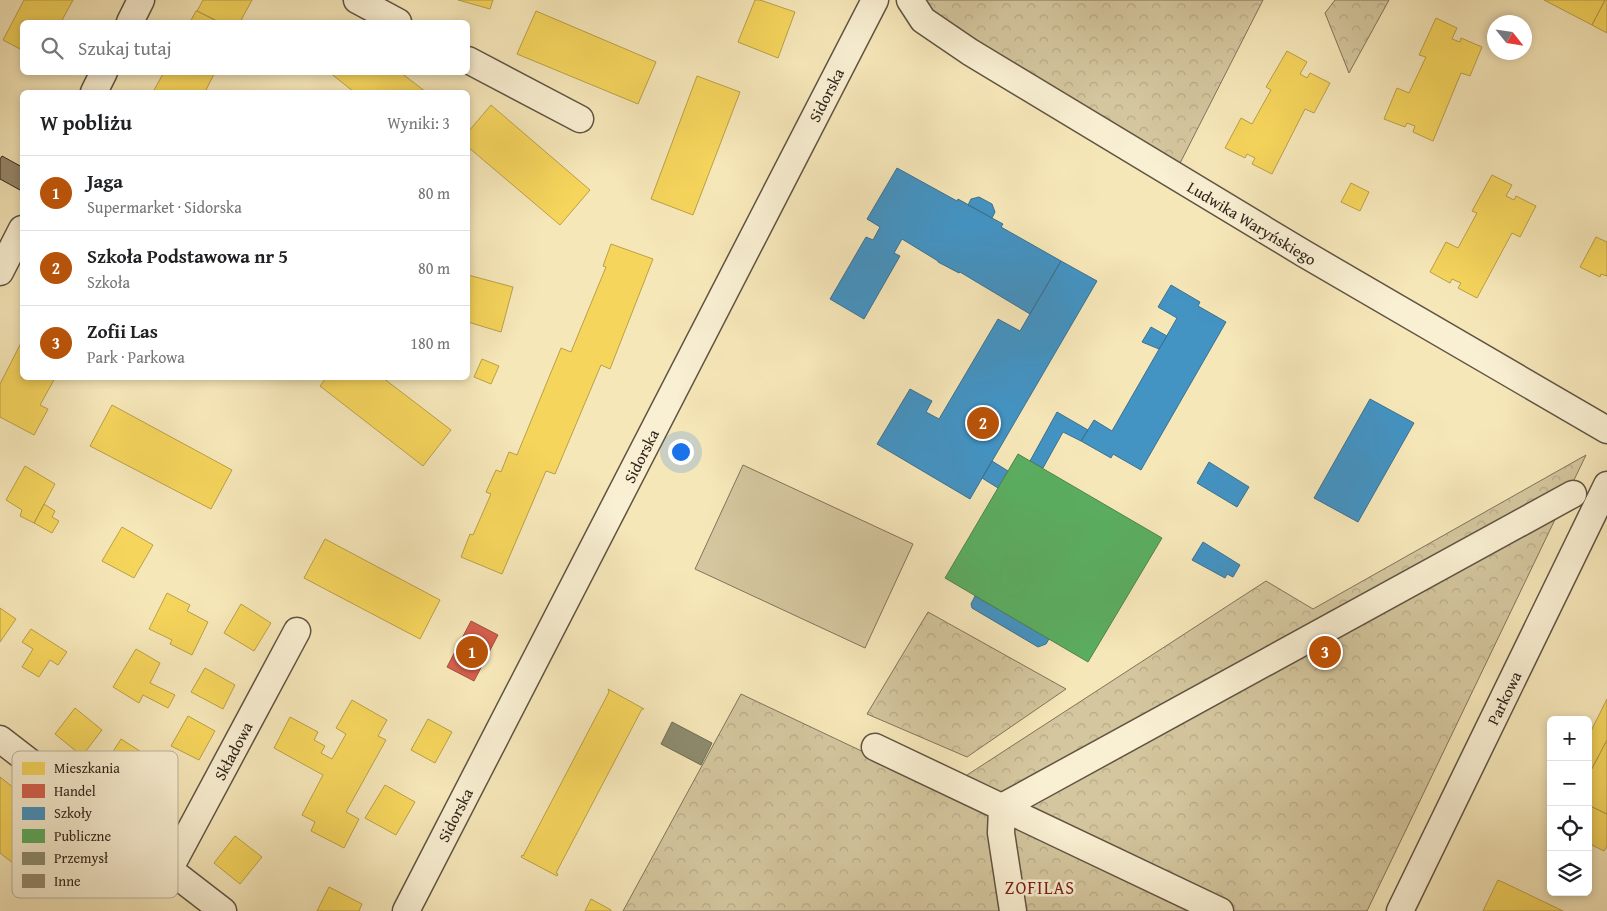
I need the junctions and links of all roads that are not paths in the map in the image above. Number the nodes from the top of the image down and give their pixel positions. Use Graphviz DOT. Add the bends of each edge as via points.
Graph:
graph roads {
  1 [pos="141,0"];
  2 [pos="357,0"];
  3 [pos="875,0"];
  4 [pos="910,0"];
  5 [pos="131,20"];
  6 [pos="394,20"];
  7 [pos="470,61"];
  8 [pos="102,75"];
  9 [pos="95,90"];
  10 [pos="580,119"];
  11 [pos="20,233"];
  12 [pos="0,272"];
  13 [pos="1607,430"];
  14 [pos="1607,485"];
  15 [pos="1573,494"];
  16 [pos="297,631"];
  17 [pos="0,739"];
  18 [pos="875,747"];
  19 [pos="15,751"];
  20 [pos="1002,806"];
  21 [pos="178,853"];
  22 [pos="178,877"];
  23 [pos="223,911"];
  24 [pos="406,911"];
  25 [pos="1013,911"];
  26 [pos="1220,911"];
  27 [pos="1400,911"];
  1 -- 5 [label="street"];
  2 -- 6 [label="street"];
  3 -- 24 [label="street, Sidorska"];
  4 -- 13 [label="street, Ludwika Waryńskiego" via="923,20 970,52 1310,258"];
  7 -- 10 [label="street"];
  8 -- 9 [label="street"];
  11 -- 12 [label="street"];
  14 -- 27 [label="street, Parkowa"];
  15 -- 20 [label="street"];
  16 -- 21 [label="street, Składowa"];
  17 -- 19 [label="street"];
  18 -- 20 [label="street"];
  20 -- 25 [label="street" via="1001,833"];
  20 -- 26 [label="street"];
  22 -- 23 [label="street"];
}
